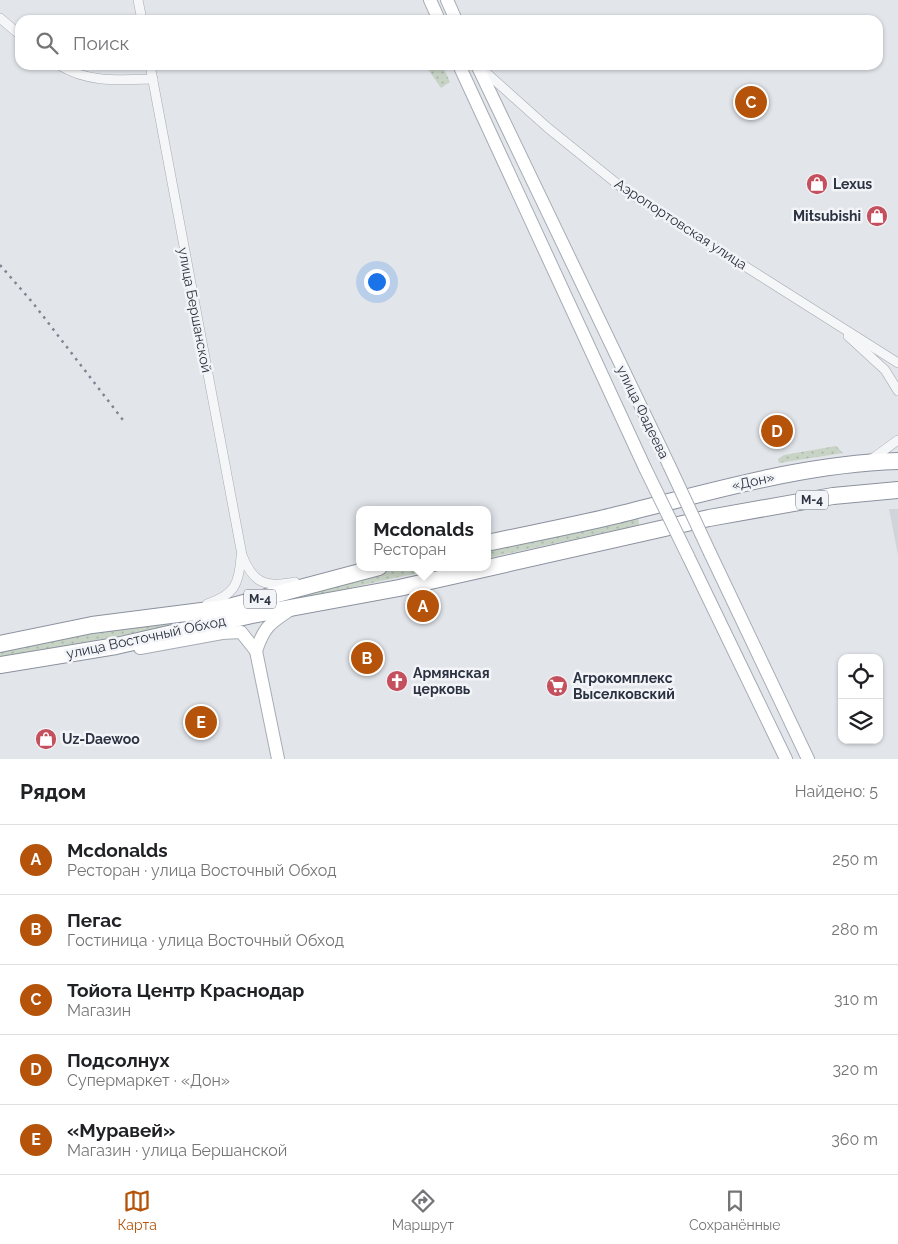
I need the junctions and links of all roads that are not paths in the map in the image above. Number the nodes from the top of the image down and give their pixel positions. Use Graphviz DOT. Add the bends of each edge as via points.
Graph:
graph roads {
  1 [pos="138,0"];
  2 [pos="430,0"];
  3 [pos="447,0"];
  4 [pos="141,15"];
  5 [pos="437,15"];
  6 [pos="451,15"];
  7 [pos="0,18"];
  8 [pos="15,31"];
  9 [pos="66,70"];
  10 [pos="151,70"];
  11 [pos="461,70"];
  12 [pos="479,70"];
  13 [pos="483,70"];
  14 [pos="152,79"];
  15 [pos="504,88"];
  16 [pos="493,98"];
  17 [pos="839,327"];
  18 [pos="898,363"];
  19 [pos="898,391"];
  20 [pos="642,410"];
  21 [pos="622,419"];
  22 [pos="898,440"];
  23 [pos="898,461"];
  24 [pos="866,463"];
  25 [pos="898,490"];
  26 [pos="615,540"];
  27 [pos="491,542"];
  28 [pos="242,555"];
  29 [pos="491,568"];
  30 [pos="366,571"];
  31 [pos="476,571"];
  32 [pos="352,575"];
  33 [pos="293,609"];
  34 [pos="166,617"];
  35 [pos="0,644"];
  36 [pos="116,646"];
  37 [pos="256,651"];
  38 [pos="0,665"];
  39 [pos="278,759"];
  40 [pos="786,759"];
  41 [pos="808,759"];
  1 -- 4 [label="street"];
  2 -- 5 [label="main road"];
  3 -- 6 [label="main road"];
  7 -- 8 [label="street"];
  9 -- 14 [label="street" via="85,78"];
  10 -- 14 [label="street, улица Бершанской"];
  11 -- 21 [label="main road, улица Фадеева"];
  12 -- 16 [label="main road, улица Фадеева"];
  13 -- 15 [label="street, Аэропортовская улица"];
  14 -- 28 [label="street, улица Бершанской"];
  15 -- 16 [label="street" via="493,91"];
  15 -- 17 [label="street, Аэропортовская улица" via="626,191"];
  16 -- 20 [label="main road, улица Фадеева"];
  17 -- 18 [label="street, Аэропортовская улица"];
  17 -- 19 [label="street" via="885,370"];
  20 -- 21 [label="main road" via="634,419"];
  20 -- 41 [label="main road, улица Фадеева, bridge"];
  21 -- 40 [label="main road, улица Фадеева, bridge"];
  22 -- 24 [label="street"];
  23 -- 24 [label="highway, «Дон» / М-4"];
  24 -- 27 [label="highway, «Дон» / М-4" via="758,479 611,517"];
  25 -- 26 [label="highway, «Дон» / М-4" via="833,496 709,518"];
  26 -- 29 [label="highway, улица Восточный Обход / М-4"];
  28 -- 32 [label="street, улица Бершанской" via="254,578 266,584"];
  28 -- 34 [label="street, улица Бершанской" via="240,577 221,600 182,609"];
  30 -- 32 [label="highway, улица Восточный Обход / М-4"];
  31 -- 33 [label="highway, улица Восточный Обход / М-4"];
  32 -- 34 [label="highway, улица Восточный Обход / М-4" via="225,608"];
  33 -- 36 [label="highway, улица Восточный Обход / М-4" via="252,615"];
  33 -- 37 [label="main road" via="268,624"];
  34 -- 35 [label="highway, улица Восточный Обход / М-4" via="92,625"];
  36 -- 37 [label="main road" via="130,650 241,632"];
  36 -- 38 [label="highway, улица Восточный Обход / М-4"];
  37 -- 39 [label="main road"];
}
